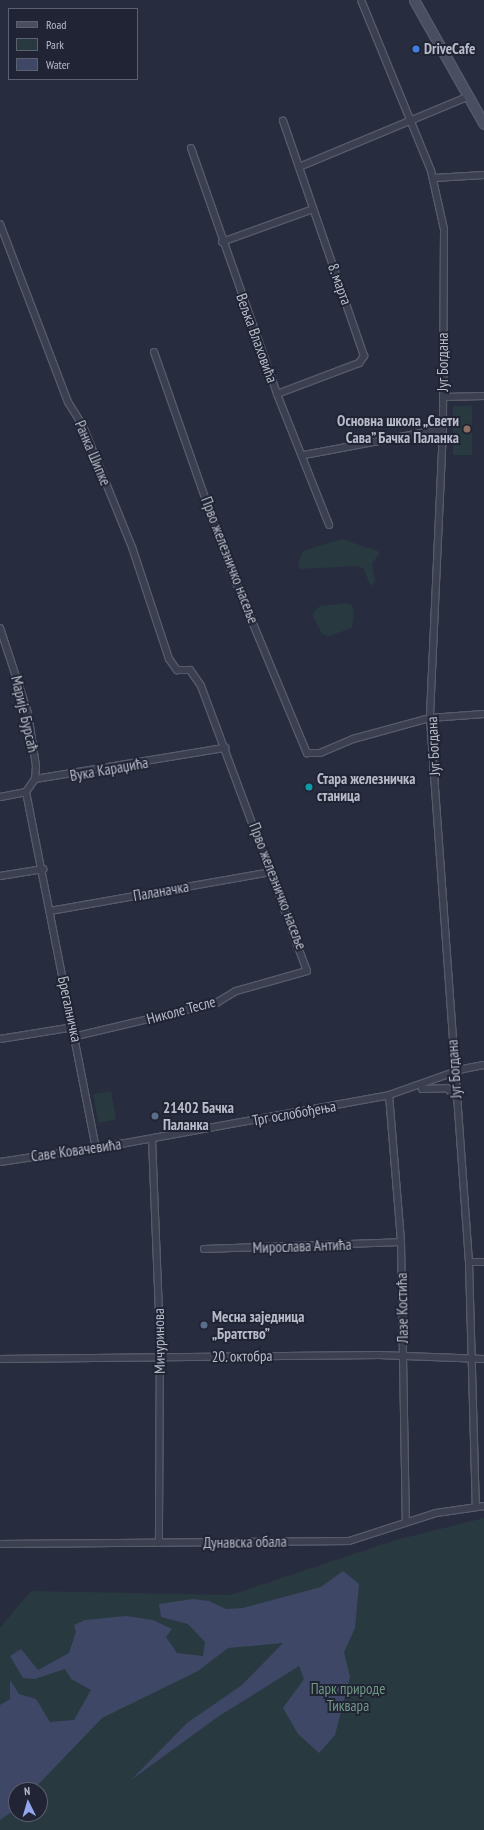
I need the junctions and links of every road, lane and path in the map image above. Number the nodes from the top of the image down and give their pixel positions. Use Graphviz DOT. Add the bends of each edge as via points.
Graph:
graph roads {
  1 [pos="361,0"];
  2 [pos="414,0"];
  3 [pos="467,96"];
  4 [pos="283,121"];
  5 [pos="412,122"];
  6 [pos="484,124"];
  7 [pos="192,148"];
  8 [pos="299,167"];
  9 [pos="484,175"];
  10 [pos="434,178"];
  11 [pos="313,209"];
  12 [pos="0,224"];
  13 [pos="222,242"];
  14 [pos="154,352"];
  15 [pos="277,394"];
  16 [pos="484,396"];
  17 [pos="443,397"];
  18 [pos="443,429"];
  19 [pos="304,456"];
  20 [pos="329,525"];
  21 [pos="0,628"];
  22 [pos="190,670"];
  23 [pos="484,714"];
  24 [pos="430,718"];
  25 [pos="226,748"];
  26 [pos="35,779"];
  27 [pos="26,792"];
  28 [pos="0,797"];
  29 [pos="43,869"];
  30 [pos="272,872"];
  31 [pos="0,876"];
  32 [pos="50,911"];
  33 [pos="307,971"];
  34 [pos="74,1027"];
  35 [pos="76,1036"];
  36 [pos="0,1039"];
  37 [pos="484,1065"];
  38 [pos="454,1072"];
  39 [pos="412,1090"];
  40 [pos="389,1095"];
  41 [pos="456,1096"];
  42 [pos="152,1139"];
  43 [pos="96,1148"];
  44 [pos="0,1162"];
  45 [pos="401,1242"];
  46 [pos="204,1248"];
  47 [pos="469,1262"];
  48 [pos="484,1262"];
  49 [pos="160,1357"];
  50 [pos="403,1357"];
  51 [pos="0,1358"];
  52 [pos="474,1358"];
  53 [pos="484,1359"];
  54 [pos="484,1506"];
  55 [pos="476,1507"];
  56 [pos="406,1522"];
  57 [pos="160,1543"];
  58 [pos="0,1544"];
  1 -- 5 [label="street, Југ Богдана"];
  2 -- 3 [label="main road"];
  3 -- 5 [label="street"];
  3 -- 6 [label="main road"];
  4 -- 8 [label="street, 8. марта"];
  5 -- 8 [label="street"];
  5 -- 10 [label="street, Југ Богдана"];
  7 -- 13 [label="street, Вељка Влаховића"];
  8 -- 11 [label="street, 8. марта"];
  9 -- 10 [label="street"];
  10 -- 17 [label="street, Југ Богдана" via="444,229"];
  11 -- 13 [label="street"];
  11 -- 15 [label="street, 8. марта" via="364,356 360,363"];
  12 -- 22 [label="street, Ранка Шипке" via="68,402 82,424 132,547 170,659 176,670"];
  13 -- 15 [label="street, Вељка Влаховића"];
  14 -- 24 [label="street, Прво железничко насеље" via="229,566 302,747 312,755 320,754 353,739"];
  15 -- 19 [label="street, Вељка Влаховића"];
  16 -- 17 [label="street"];
  17 -- 18 [label="street, Југ Богдана"];
  18 -- 19 [label="street"];
  18 -- 24 [label="street, Југ Богдана"];
  19 -- 20 [label="street, Вељка Влаховића"];
  21 -- 26 [label="street, Марије Бурсаћ" via="28,713 35,748"];
  22 -- 25 [label="street, Прво железничко насеље" via="200,682"];
  23 -- 24 [label="street"];
  24 -- 38 [label="street, Југ Богдана"];
  25 -- 26 [label="street, Вука Караџића"];
  25 -- 30 [label="street, Прво железничко насеље"];
  26 -- 27 [label="street"];
  27 -- 28 [label="street"];
  27 -- 29 [label="street, Брегалничка"];
  29 -- 31 [label="street"];
  29 -- 32 [label="street, Брегалничка"];
  30 -- 32 [label="street, Паланачка"];
  30 -- 33 [label="street, Прво железничко насеље"];
  32 -- 34 [label="street, Брегалничка"];
  33 -- 35 [label="street, Николе Тесле" via="236,991 216,1003"];
  34 -- 35 [label="street, Брегалничка"];
  34 -- 36 [label="street"];
  35 -- 43 [label="street, Брегалничка"];
  37 -- 38 [label="street, Трг ослобођења"];
  38 -- 39 [label="street, Трг ослобођења"];
  38 -- 41 [label="street, Југ Богдана"];
  39 -- 40 [label="street, Трг ослобођења"];
  39 -- 41 [label="street, Трг ослобођења" via="442,1087"];
  40 -- 42 [label="street, Трг ослобођења"];
  40 -- 45 [label="street, Лазе Костића"];
  41 -- 47 [label="street, Југ Богдана"];
  42 -- 43 [label="street, Саве Ковачевића"];
  42 -- 49 [label="street, Мичуринова"];
  43 -- 44 [label="street, Саве Ковачевића"];
  45 -- 46 [label="street, Мирослава Антића"];
  45 -- 50 [label="street, Лазе Костића"];
  47 -- 48 [label="street"];
  47 -- 52 [label="street, Југ Богдана"];
  49 -- 50 [label="street, 20. октобра"];
  49 -- 51 [label="street, 20. октобра"];
  49 -- 57 [label="street, Мичуринова"];
  50 -- 52 [label="street, 20. октобра"];
  50 -- 56 [label="street, Лазе Костића"];
  52 -- 53 [label="street, 20. октобра"];
  52 -- 55 [label="street, Југ Богдана"];
  54 -- 55 [label="street, Дунавска обала"];
  55 -- 56 [label="street, Дунавска обала"];
  56 -- 57 [label="street, Дунавска обала" via="350,1541"];
  57 -- 58 [label="street, Дунавска обала"];
}
